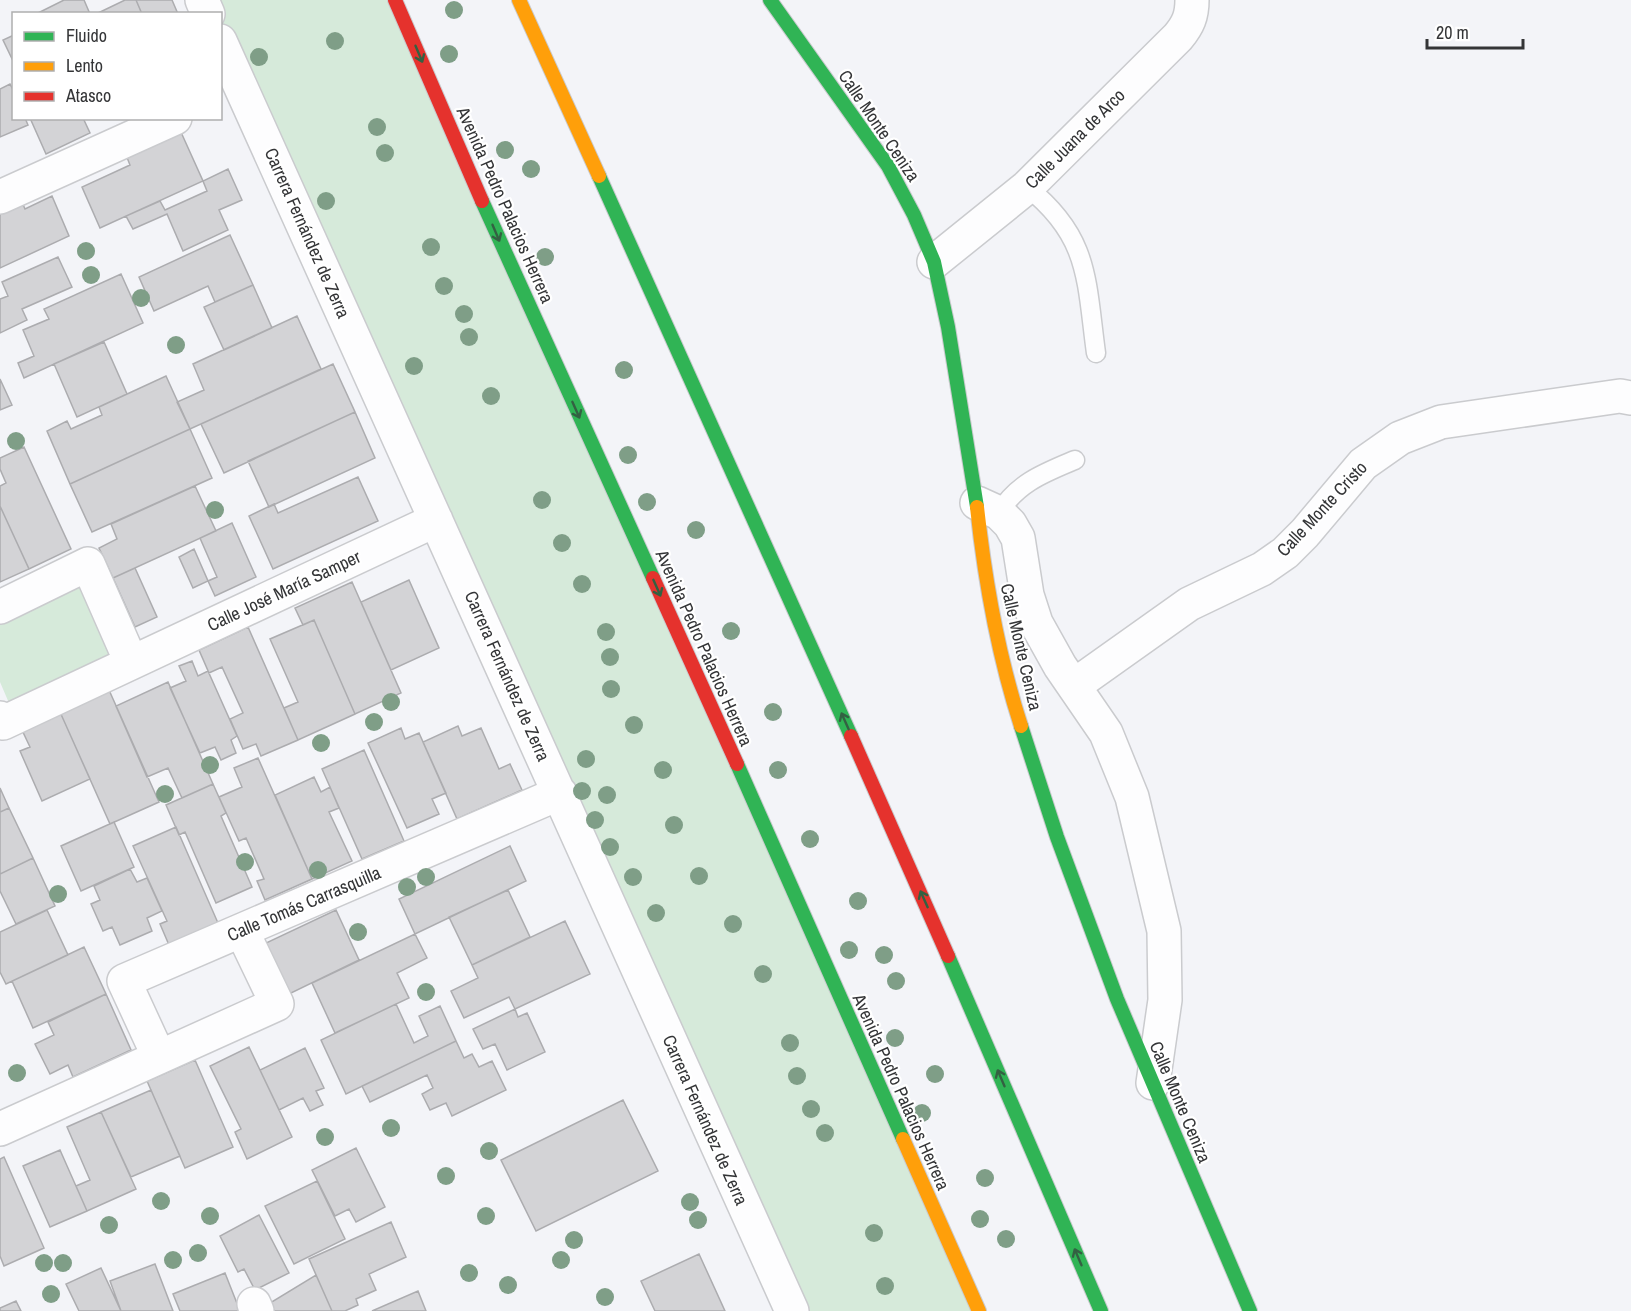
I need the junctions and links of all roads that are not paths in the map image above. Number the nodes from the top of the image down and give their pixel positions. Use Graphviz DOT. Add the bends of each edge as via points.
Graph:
graph roads {
  1 [pos="395,0"];
  2 [pos="519,0"];
  3 [pos="770,0"];
  4 [pos="1192,0"];
  5 [pos="222,51"];
  6 [pos="231,94"];
  7 [pos="171,120"];
  8 [pos="1027,187"];
  9 [pos="0,197"];
  10 [pos="934,262"];
  11 [pos="1096,353"];
  12 [pos="1631,398"];
  13 [pos="1074,460"];
  14 [pos="988,508"];
  15 [pos="436,520"];
  16 [pos="0,607"];
  17 [pos="131,662"];
  18 [pos="1075,685"];
  19 [pos="0,718"];
  20 [pos="560,793"];
  21 [pos="242,931"];
  22 [pos="159,1057"];
  23 [pos="1153,1083"];
  24 [pos="0,1129"];
  25 [pos="792,1311"];
  26 [pos="979,1311"];
  27 [pos="1101,1311"];
  28 [pos="1250,1311"];
  1 -- 26 [label="main road, Avenida Pedro Palacios Herrera, one-way"];
  27 -- 2 [label="main road, one-way" via="940,937"];
  3 -- 10 [label="main road, Calle Monte Ceniza" via="888,166"];
  4 -- 8 [label="street, Calle Juana de Arco" via="1192,13 1178,37"];
  5 -- 6 [label="street, Carrera Fernández de Zerra"];
  6 -- 15 [label="street, Carrera Fernández de Zerra"];
  7 -- 9 [label="street"];
  8 -- 10 [label="street, Calle Juana de Arco"];
  8 -- 11 [label="lane" via="1061,219 1084,262"];
  10 -- 14 [label="main road, Calle Monte Ceniza"];
  12 -- 18 [label="street, Calle Monte Cristo" via="1620,396 1462,418 1400,438 1363,464 1285,553 1262,569 1189,604"];
  13 -- 14 [label="lane" via="1032,478"];
  14 -- 18 [label="street" via="1010,524 1018,537 1036,623"];
  14 -- 23 [label="main road, Calle Monte Ceniza" via="986,580 1011,696 1085,918"];
  15 -- 17 [label="street, Calle José María Samper"];
  15 -- 20 [label="street, Carrera Fernández de Zerra"];
  16 -- 17 [label="street" via="88,564"];
  17 -- 19 [label="street, Calle José María Samper" via="3,723"];
  18 -- 23 [label="street" via="1121,764 1164,931 1165,1000"];
  20 -- 21 [label="street, Calle Tomás Carrasquilla"];
  20 -- 25 [label="street, Carrera Fernández de Zerra"];
  21 -- 22 [label="street" via="277,1004"];
  21 -- 22 [label="street, Calle Tomás Carrasquilla" via="124,981"];
  22 -- 24 [label="street"];
  23 -- 28 [label="main road, Calle Monte Ceniza"];
}
